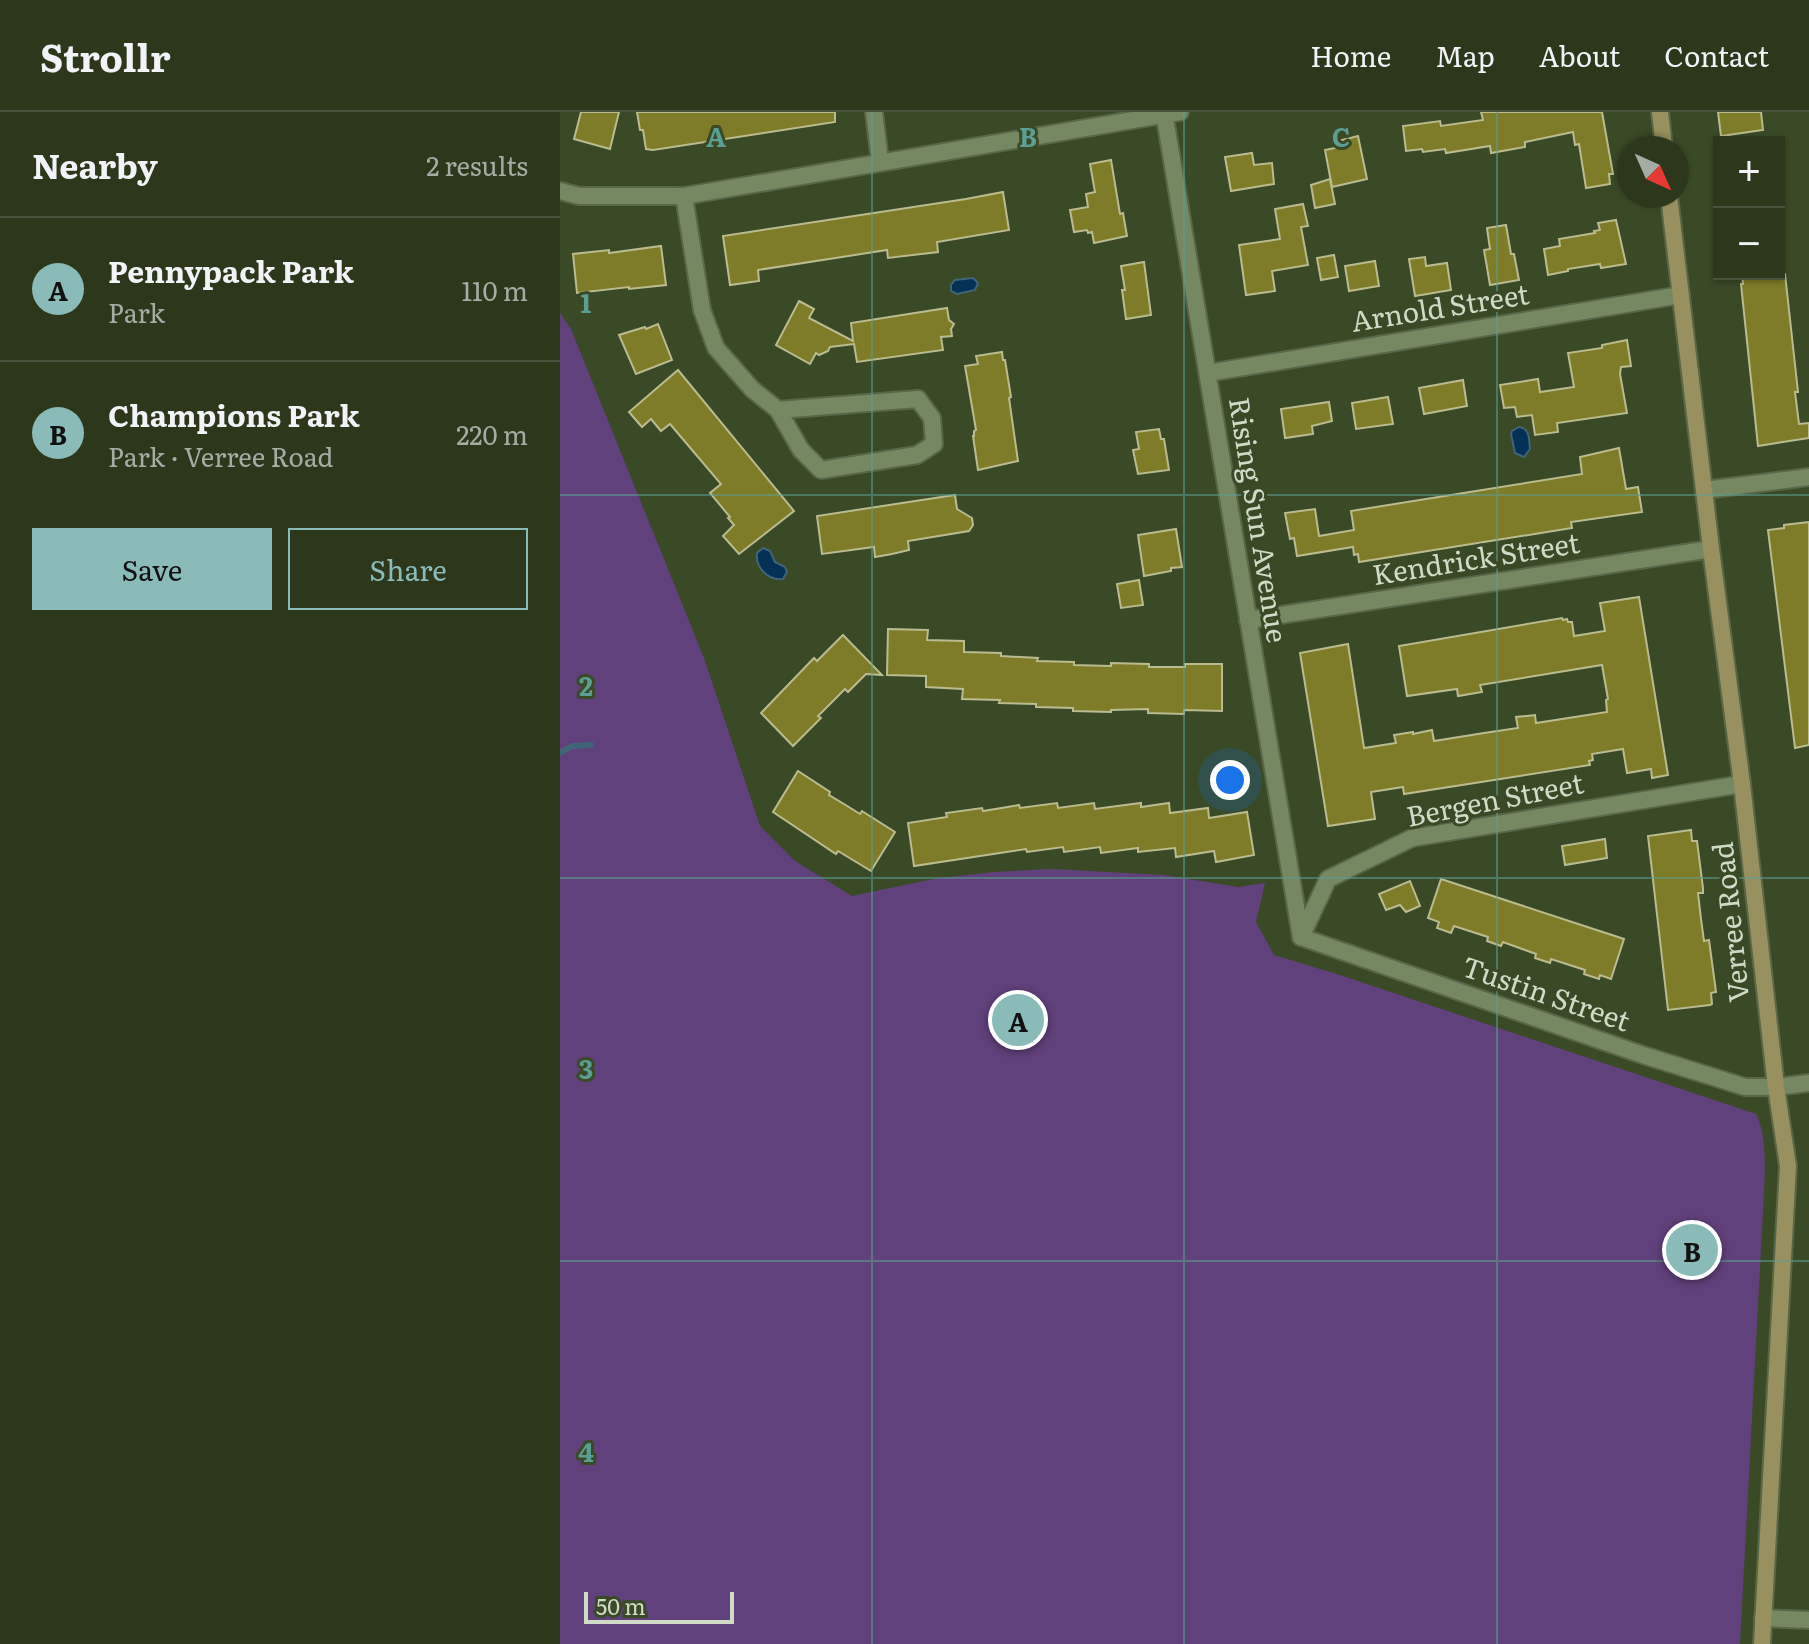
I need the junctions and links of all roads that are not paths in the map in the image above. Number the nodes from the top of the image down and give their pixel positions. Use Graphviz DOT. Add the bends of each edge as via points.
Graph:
graph roads {
  1 [pos="874,112"];
  2 [pos="1660,112"];
  3 [pos="1169,113"];
  4 [pos="1663,136"];
  5 [pos="880,161"];
  6 [pos="560,191"];
  7 [pos="684,196"];
  8 [pos="1670,208"];
  9 [pos="1681,295"];
  10 [pos="1208,373"];
  11 [pos="778,410"];
  12 [pos="1809,477"];
  13 [pos="1704,490"];
  14 [pos="1711,549"];
  15 [pos="1248,620"];
  16 [pos="1742,784"];
  17 [pos="1301,937"];
  18 [pos="1809,1083"];
  19 [pos="1776,1087"];
  20 [pos="1763,1618"];
  21 [pos="1809,1620"];
  22 [pos="1762,1644"];
  1 -- 5 [label="street"];
  2 -- 4 [label="main road"];
  3 -- 5 [label="street"];
  3 -- 10 [label="street, Rising Sun Avenue"];
  5 -- 7 [label="street"];
  6 -- 7 [label="street" via="579,196"];
  7 -- 11 [label="street" via="702,310 716,348"];
  8 -- 9 [label="main road, Verree Road"];
  9 -- 10 [label="street, Arnold Street"];
  9 -- 13 [label="main road, Verree Road"];
  10 -- 15 [label="street, Rising Sun Avenue"];
  11 -- 11 [label="street" via="918,399 932,418 934,444 917,455 821,470 801,450"];
  12 -- 13 [label="street"];
  13 -- 14 [label="main road, Verree Road"];
  14 -- 15 [label="street, Kendrick Street"];
  14 -- 16 [label="main road, Verree Road"];
  15 -- 17 [label="street, Rising Sun Avenue"];
  16 -- 17 [label="street, Bergen Street" via="1412,838 1328,879"];
  16 -- 19 [label="main road, Verree Road"];
  17 -- 19 [label="street, Tustin Street" via="1643,1055 1745,1087"];
  18 -- 19 [label="street, Tustin Street"];
  19 -- 20 [label="main road, Verree Road" via="1788,1166"];
  20 -- 21 [label="street"];
  20 -- 22 [label="main road, Verree Road"];
}
